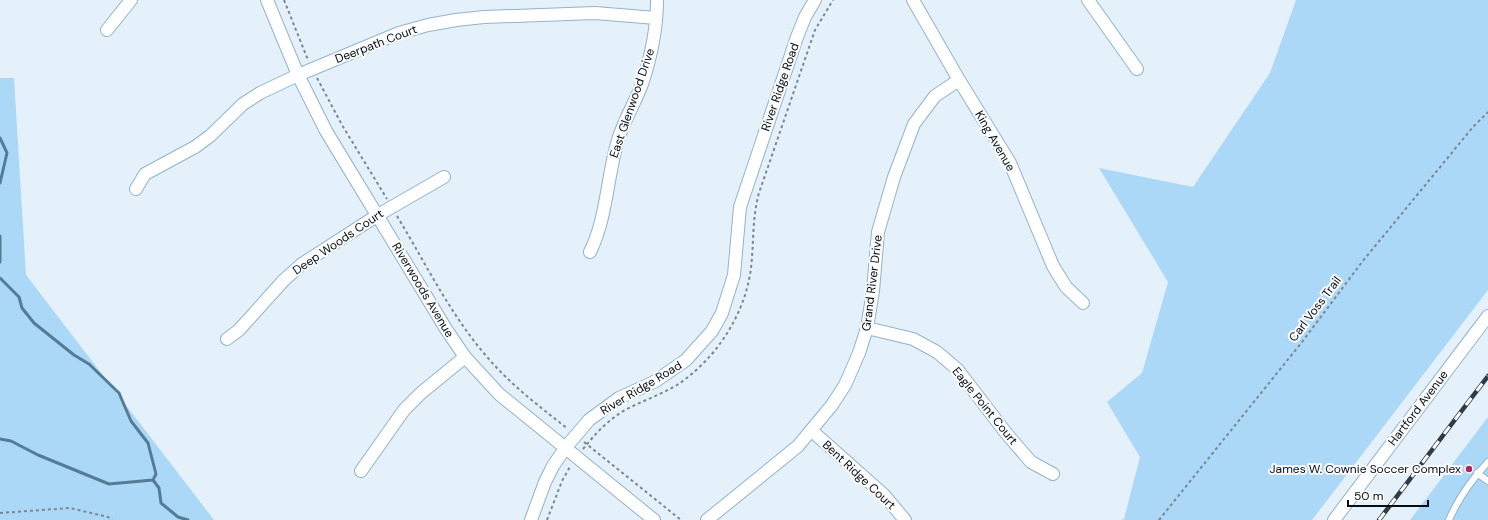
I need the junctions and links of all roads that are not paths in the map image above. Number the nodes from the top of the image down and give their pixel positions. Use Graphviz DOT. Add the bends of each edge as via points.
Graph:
graph roads {
  1 [pos="131,0"];
  2 [pos="267,0"];
  3 [pos="657,0"];
  4 [pos="815,0"];
  5 [pos="913,0"];
  6 [pos="1088,0"];
  7 [pos="656,18"];
  8 [pos="107,30"];
  9 [pos="1137,69"];
  10 [pos="298,74"];
  11 [pos="959,80"];
  12 [pos="444,177"];
  13 [pos="136,189"];
  14 [pos="378,215"];
  15 [pos="590,252"];
  16 [pos="1083,303"];
  17 [pos="1488,316"];
  18 [pos="868,328"];
  19 [pos="227,339"];
  20 [pos="465,358"];
  21 [pos="812,431"];
  22 [pos="566,447"];
  23 [pos="1488,462"];
  24 [pos="361,471"];
  25 [pos="1477,473"];
  26 [pos="1053,474"];
  27 [pos="1488,481"];
  28 [pos="531,520"];
  29 [pos="654,520"];
  30 [pos="707,520"];
  31 [pos="905,520"];
  32 [pos="1334,520"];
  33 [pos="1449,520"];
  1 -- 8 [label="street"];
  2 -- 10 [label="street, Riverwoods Avenue"];
  3 -- 7 [label="street, East Glenwood Drive"];
  4 -- 22 [label="street, River Ridge Road" via="796,37 744,190 737,225 734,275 718,319 700,346 686,360 654,382 619,398 603,409 589,420"];
  5 -- 11 [label="street, King Avenue"];
  6 -- 9 [label="street"];
  7 -- 10 [label="street, Deerpath Court" via="595,13 456,20 399,33"];
  7 -- 15 [label="street, East Glenwood Drive" via="648,62 618,139 597,237"];
  10 -- 13 [label="street, Deerpath Court" via="243,104 196,147 145,174"];
  10 -- 14 [label="street, Riverwoods Avenue" via="326,131"];
  11 -- 16 [label="street, King Avenue" via="1010,163 1053,266 1066,287"];
  11 -- 18 [label="street, Grand River Drive" via="935,96 914,124 899,164 878,232"];
  12 -- 14 [label="street, Deep Woods Court"];
  14 -- 19 [label="street, Deep Woods Court" via="302,264 239,330"];
  14 -- 20 [label="street, Riverwoods Avenue"];
  17 -- 32 [label="street, Hartford Avenue"];
  18 -- 21 [label="street, Grand River Drive" via="845,385"];
  18 -- 26 [label="street, Eagle Point Court" via="913,339 937,352 957,369 1030,462"];
  20 -- 22 [label="street, Riverwoods Avenue" via="498,394"];
  20 -- 24 [label="street" via="404,410"];
  21 -- 30 [label="street, Grand River Drive" via="779,462"];
  21 -- 31 [label="street, Bent Ridge Court" via="884,495"];
  22 -- 28 [label="street, River Ridge Road" via="545,482"];
  22 -- 29 [label="street, Riverwoods Avenue"];
  23 -- 25 [label="lane"];
  25 -- 27 [label="lane"];
  25 -- 33 [label="lane"];
}
